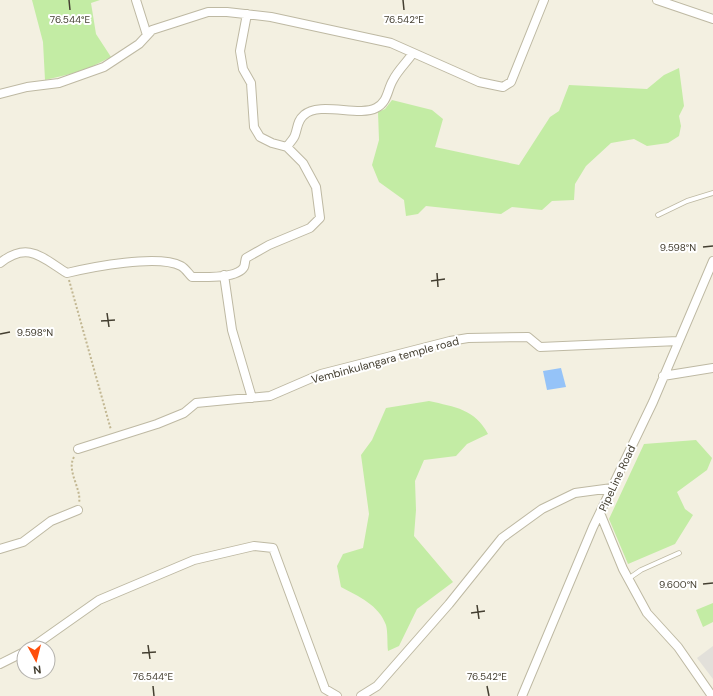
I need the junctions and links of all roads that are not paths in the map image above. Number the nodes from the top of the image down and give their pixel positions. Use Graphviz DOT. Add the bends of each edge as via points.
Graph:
graph roads {
  1 [pos="136,0"];
  2 [pos="544,0"];
  3 [pos="657,0"];
  4 [pos="247,14"];
  5 [pos="713,19"];
  6 [pos="147,36"];
  7 [pos="413,53"];
  8 [pos="0,94"];
  9 [pos="286,147"];
  10 [pos="713,193"];
  11 [pos="658,215"];
  12 [pos="713,260"];
  13 [pos="0,263"];
  14 [pos="224,275"];
  15 [pos="678,341"];
  16 [pos="713,368"];
  17 [pos="663,376"];
  18 [pos="252,398"];
  19 [pos="78,449"];
  20 [pos="612,488"];
  21 [pos="78,510"];
  22 [pos="600,513"];
  23 [pos="0,549"];
  24 [pos="679,553"];
  25 [pos="628,579"];
  26 [pos="42,640"];
  27 [pos="16,656"];
  28 [pos="0,664"];
  29 [pos="337,696"];
  30 [pos="361,696"];
  31 [pos="522,696"];
  32 [pos="712,696"];
  1 -- 6 [label="street"];
  2 -- 7 [label="street" via="511,82 503,87 479,82"];
  3 -- 5 [label="street"];
  4 -- 6 [label="street" via="208,12 152,30"];
  4 -- 7 [label="street" via="333,29 391,43"];
  4 -- 9 [label="street" via="240,51 243,69 251,83 254,127 260,137"];
  6 -- 8 [label="street" via="104,67 59,83"];
  7 -- 9 [label="street" via="392,80 384,102 376,108 366,111 344,109 305,114 298,122 295,136"];
  9 -- 14 [label="street" via="303,163 316,187 320,218 310,228 269,245 246,258 244,267 237,273"];
  10 -- 11 [label="lane" via="687,201"];
  12 -- 15 [label="street, PipeLine Road"];
  13 -- 14 [label="street" via="12,254 32,252 67,273 116,264 158,261 181,266 192,277"];
  14 -- 18 [label="street" via="232,330"];
  15 -- 17 [label="street, PipeLine Road"];
  15 -- 18 [label="street, Vembinkulangara temple road" via="540,347 528,337 468,338 321,374 270,396"];
  16 -- 17 [label="street"];
  17 -- 20 [label="street, PipeLine Road"];
  18 -- 19 [label="street, Vembinkulangara temple road" via="196,403 184,413 157,424"];
  20 -- 22 [label="street, PipeLine Road"];
  20 -- 30 [label="street" via="575,492 542,509 502,538 449,604 377,686"];
  21 -- 23 [label="street" via="50,521 23,542"];
  22 -- 25 [label="street"];
  22 -- 31 [label="street, PipeLine Road"];
  24 -- 25 [label="lane" via="641,570"];
  25 -- 32 [label="street" via="647,613 678,647"];
  26 -- 29 [label="street" via="99,600 194,560 254,546 273,548 325,688"];
  27 -- 28 [label="street"];
}
